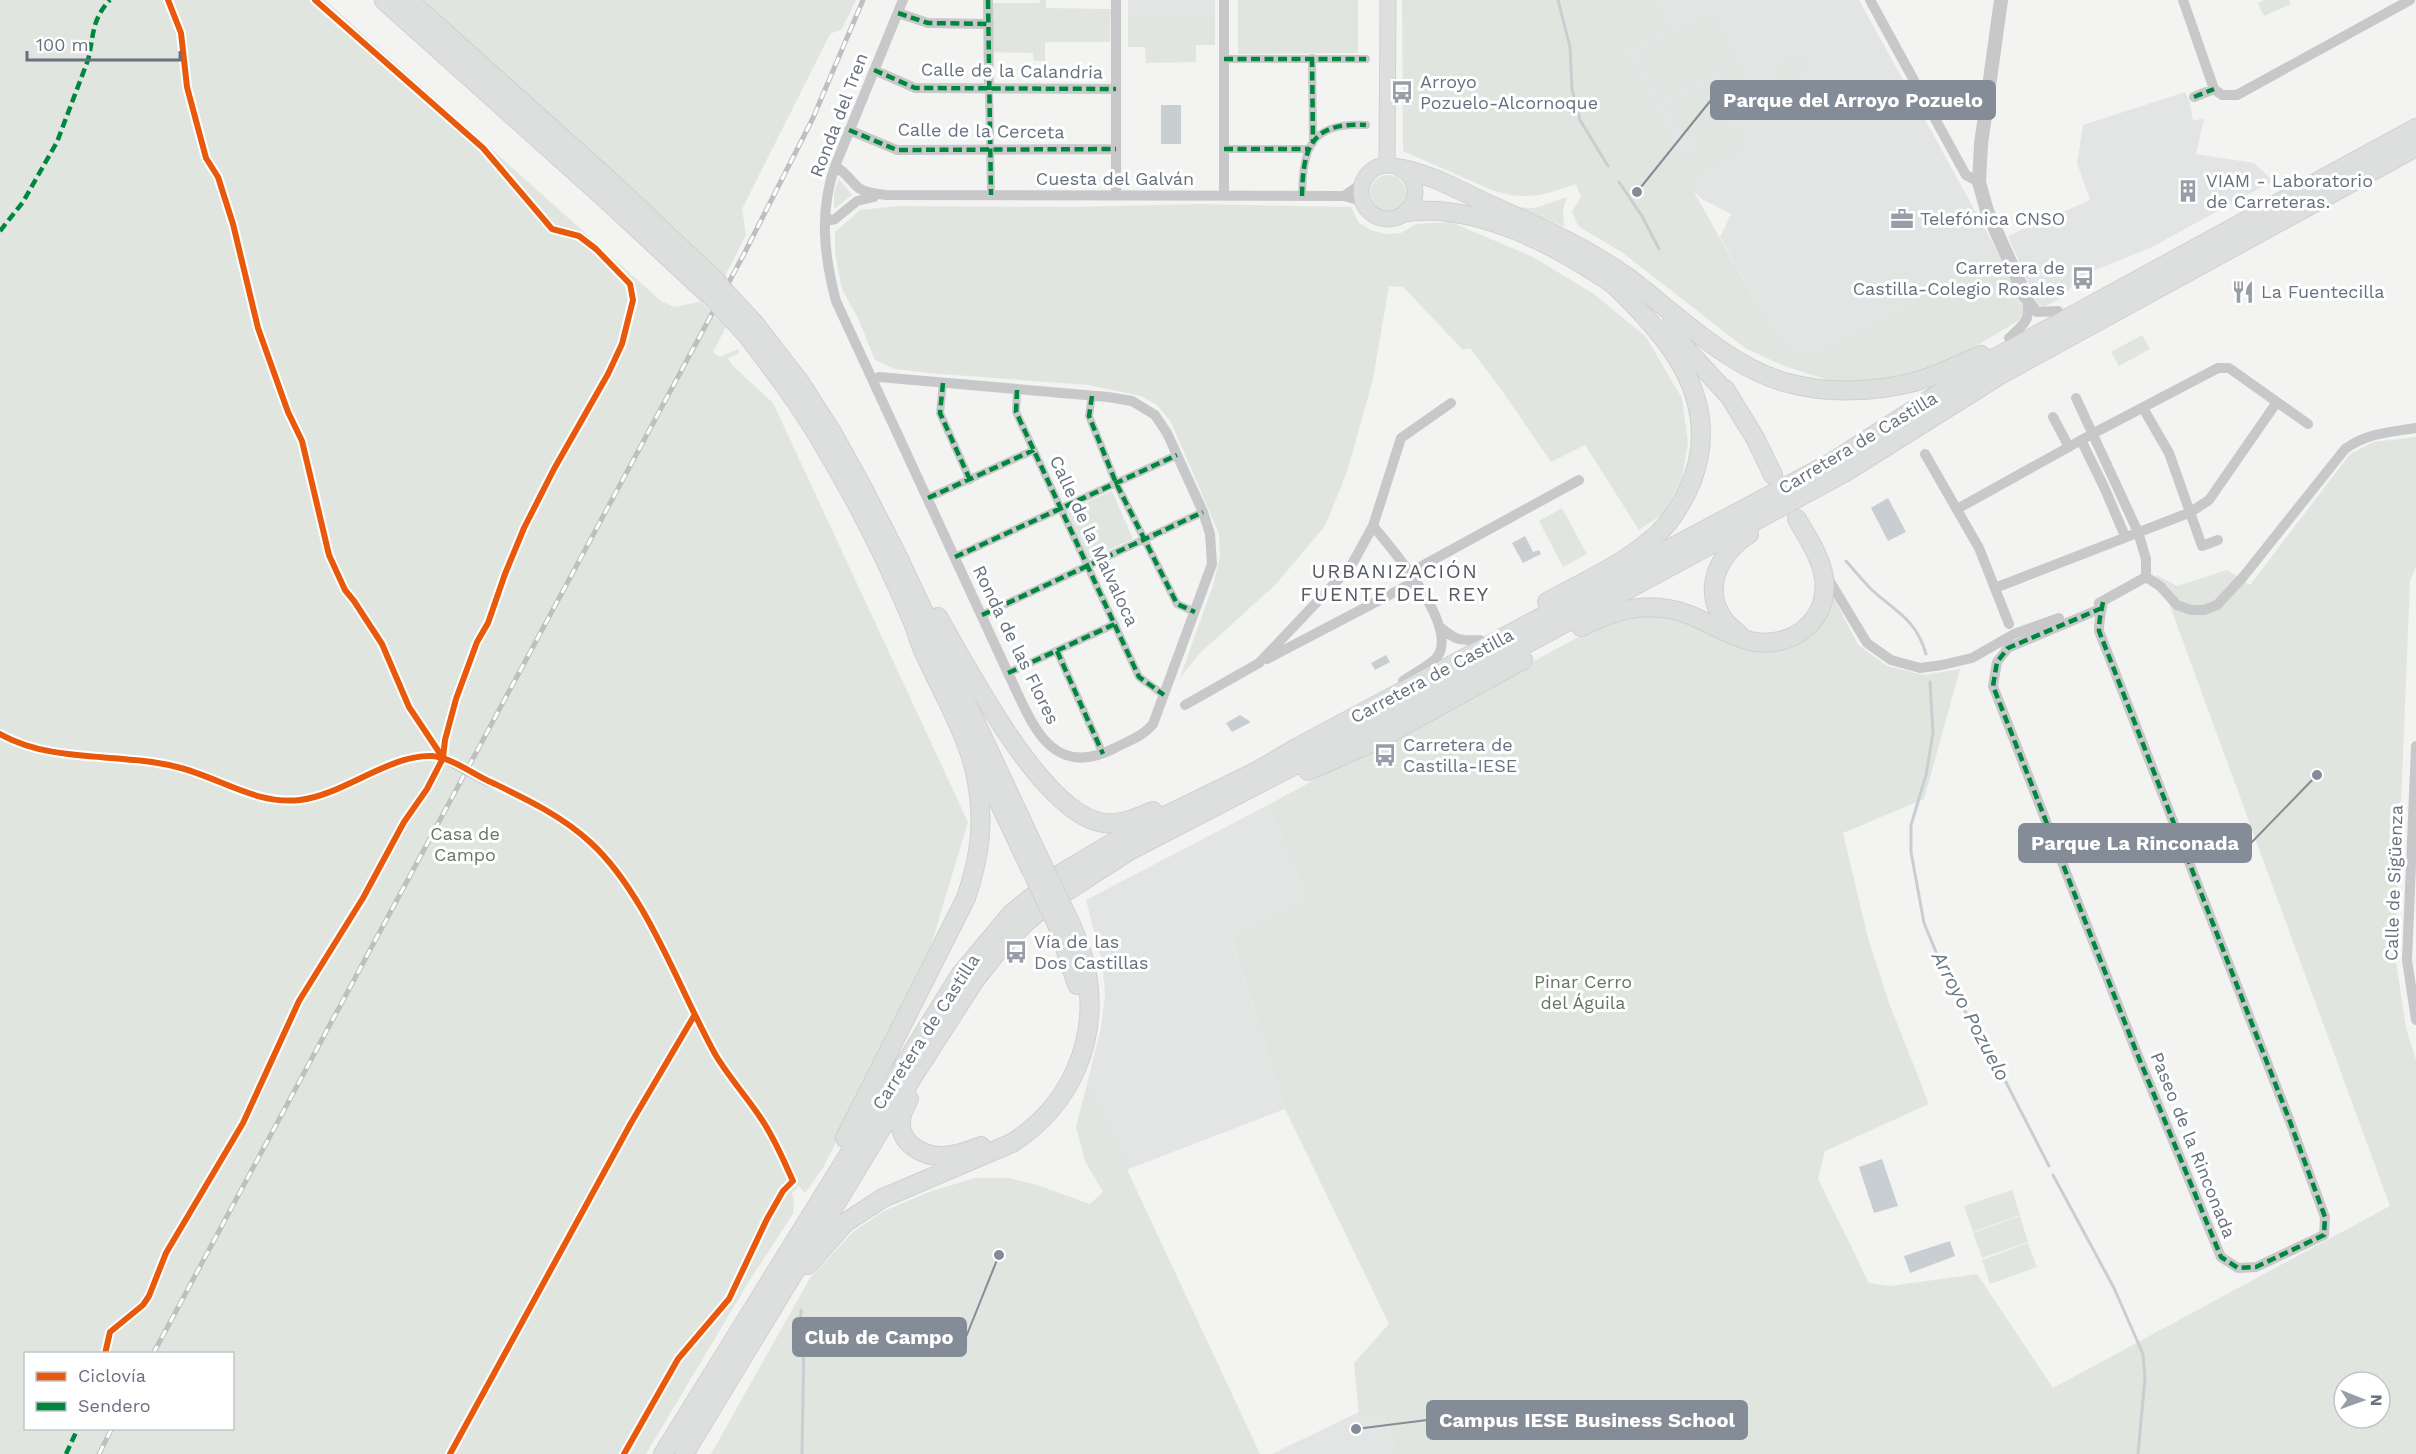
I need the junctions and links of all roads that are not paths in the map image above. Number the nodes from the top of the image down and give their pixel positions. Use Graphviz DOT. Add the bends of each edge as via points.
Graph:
graph roads {
  1 [pos="385,0"];
  2 [pos="407,0"];
  3 [pos="903,0"];
  4 [pos="988,0"];
  5 [pos="1116,0"];
  6 [pos="1224,0"];
  7 [pos="1388,0"];
  8 [pos="1870,0"];
  9 [pos="2001,0"];
  10 [pos="2183,0"];
  11 [pos="2410,0"];
  12 [pos="898,13"];
  13 [pos="988,24"];
  14 [pos="1312,58"];
  15 [pos="1224,59"];
  16 [pos="1366,59"];
  17 [pos="874,70"];
  18 [pos="990,88"];
  19 [pos="1116,89"];
  20 [pos="2214,89"];
  21 [pos="2194,97"];
  22 [pos="1366,125"];
  23 [pos="2416,128"];
  24 [pos="849,130"];
  25 [pos="2391,141"];
  26 [pos="1311,146"];
  27 [pos="2416,147"];
  28 [pos="990,149"];
  29 [pos="1116,149"];
  30 [pos="1224,149"];
  31 [pos="835,166"];
  32 [pos="1395,167"];
  33 [pos="1979,182"];
  34 [pos="1361,184"];
  35 [pos="886,195"];
  36 [pos="991,195"];
  37 [pos="1116,195"];
  38 [pos="1224,196"];
  39 [pos="1302,196"];
  40 [pos="1344,196"];
  41 [pos="1362,201"];
  42 [pos="1407,212"];
  43 [pos="825,221"];
  44 [pos="1620,281"];
  45 [pos="712,288"];
  46 [pos="2026,297"];
  47 [pos="2058,311"];
  48 [pos="750,328"];
  49 [pos="2009,338"];
  50 [pos="1981,355"];
  51 [pos="874,380"];
  52 [pos="943,383"];
  53 [pos="1017,390"];
  54 [pos="1092,396"];
  55 [pos="2076,398"];
  56 [pos="2277,402"];
  57 [pos="1451,403"];
  58 [pos="2144,408"];
  59 [pos="2053,417"];
  60 [pos="2308,424"];
  61 [pos="2416,428"];
  62 [pos="2094,433"];
  63 [pos="2080,440"];
  64 [pos="2069,447"];
  65 [pos="1034,450"];
  66 [pos="1925,454"];
  67 [pos="1177,455"];
  68 [pos="1844,473"];
  69 [pos="1773,475"];
  70 [pos="970,480"];
  71 [pos="1579,480"];
  72 [pos="1116,483"];
  73 [pos="928,498"];
  74 [pos="1061,508"];
  75 [pos="1958,509"];
  76 [pos="1203,512"];
  77 [pos="2191,512"];
  78 [pos="1797,519"];
  79 [pos="1373,526"];
  80 [pos="2138,532"];
  81 [pos="2125,536"];
  82 [pos="1143,540"];
  83 [pos="2218,540"];
  84 [pos="955,557"];
  85 [pos="899,559"];
  86 [pos="1088,566"];
  87 [pos="1822,568"];
  88 [pos="1414,577"];
  89 [pos="2146,577"];
  90 [pos="1995,588"];
  91 [pos="1545,603"];
  92 [pos="2103,605"];
  93 [pos="1195,612"];
  94 [pos="982,615"];
  95 [pos="1115,624"];
  96 [pos="2009,624"];
  97 [pos="914,626"];
  98 [pos="1439,626"];
  99 [pos="1480,640"];
  100 [pos="1748,640"];
  101 [pos="1057,651"];
  102 [pos="1259,663"];
  103 [pos="1008,674"];
  104 [pos="1403,681"];
  105 [pos="1164,695"];
  106 [pos="1185,705"];
  107 [pos="1354,717"];
  108 [pos="2416,746"];
  109 [pos="1298,747"];
  110 [pos="1103,754"];
  111 [pos="447,760"];
  112 [pos="488,782"];
  113 [pos="1182,825"];
  114 [pos="1036,867"];
  115 [pos="2413,869"];
  116 [pos="1064,924"];
  117 [pos="975,980"];
  118 [pos="2416,1020"];
  119 [pos="768,1282"];
  120 [pos="728,1383"];
  121 [pos="663,1454"];
  122 [pos="684,1454"];
  1 -- 45 [label="highway"];
  2 -- 45 [label="highway" via="611,183"];
  3 -- 12 [label="street, Ronda del Tren"];
  4 -- 13 [label="street"];
  5 -- 19 [label="street"];
  6 -- 15 [label="street"];
  7 -- 32 [label="main road"];
  8 -- 33 [label="street" via="1966,175"];
  9 -- 33 [label="street"];
  10 -- 20 [label="street"];
  11 -- 20 [label="street" via="2237,94 2222,95"];
  12 -- 13 [label="street" via="928,24"];
  12 -- 17 [label="street, Ronda del Tren"];
  13 -- 18 [label="street"];
  14 -- 15 [label="street"];
  14 -- 16 [label="street"];
  14 -- 26 [label="street"];
  15 -- 30 [label="street"];
  17 -- 18 [label="street, Calle de la Calandria" via="915,88"];
  17 -- 24 [label="street, Ronda del Tren"];
  18 -- 19 [label="street, Calle de la Calandria"];
  18 -- 28 [label="street"];
  19 -- 29 [label="street"];
  20 -- 21 [label="street"];
  22 -- 26 [label="street" via="1327,128"];
  23 -- 25 [label="highway, Carretera de Castilla"];
  24 -- 28 [label="street, Calle de la Cerceta" via="897,150"];
  24 -- 31 [label="street, Ronda del Tren"];
  25 -- 47 [label="highway" via="2334,164"];
  25 -- 107 [label="highway, Carretera de Castilla" via="1991,360 1834,461"];
  26 -- 30 [label="street"];
  26 -- 39 [label="street" via="1303,164"];
  27 -- 68 [label="highway, Carretera de Castilla" via="2217,255 1950,416"];
  28 -- 29 [label="street, Calle de la Cerceta"];
  28 -- 36 [label="street"];
  29 -- 37 [label="street"];
  30 -- 38 [label="street"];
  31 -- 35 [label="street, Cuesta del Galván" via="862,192"];
  31 -- 43 [label="street, Ronda del Tren" via="827,189"];
  32 -- 34 [label="main road" via="1371,170"];
  32 -- 42 [label="main road" via="1409,175 1415,190"];
  32 -- 44 [label="highway" via="1434,179 1551,230"];
  33 -- 46 [label="street" via="1987,211"];
  34 -- 40 [label="street"];
  34 -- 41 [label="main road"];
  35 -- 36 [label="street, Cuesta del Galván"];
  35 -- 43 [label="street, Cuesta del Galván" via="856,201 835,219"];
  36 -- 37 [label="street, Cuesta del Galván"];
  37 -- 38 [label="street, Cuesta del Galván"];
  38 -- 39 [label="street, Cuesta del Galván"];
  39 -- 40 [label="street, Cuesta del Galván"];
  40 -- 41 [label="street, Cuesta del Galván"];
  41 -- 42 [label="main road" via="1370,213 1383,219"];
  42 -- 44 [label="highway" via="1440,210 1489,222"];
  43 -- 51 [label="street, Ronda del Tren" via="826,258 836,301"];
  44 -- 50 [label="highway" via="1720,348 1789,384 1877,389 1916,382"];
  44 -- 69 [label="highway" via="1731,398"];
  44 -- 91 [label="highway" via="1684,368 1697,402 1701,427 1697,464 1688,492 1654,538"];
  45 -- 48 [label="highway, bridge"];
  46 -- 47 [label="street" via="2037,312"];
  46 -- 49 [label="street" via="2029,315"];
  47 -- 49 [label="highway"];
  48 -- 85 [label="highway" via="799,381 833,434"];
  48 -- 97 [label="highway" via="821,441"];
  49 -- 50 [label="highway"];
  50 -- 91 [label="highway" via="1827,454"];
  51 -- 52 [label="street, Ronda de las Flores" via="879,377"];
  51 -- 73 [label="street, Ronda de las Flores"];
  52 -- 53 [label="street, Ronda de las Flores"];
  52 -- 70 [label="street" via="940,413"];
  53 -- 54 [label="street, Ronda de las Flores"];
  53 -- 65 [label="street, Calle de la Malvaloca" via="1016,412"];
  54 -- 67 [label="street, Ronda de las Flores" via="1132,401 1155,415"];
  54 -- 72 [label="street" via="1089,416"];
  55 -- 62 [label="street"];
  56 -- 58 [label="street" via="2229,368 2218,368"];
  56 -- 60 [label="street"];
  56 -- 77 [label="street" via="2209,500"];
  57 -- 79 [label="street" via="1401,438"];
  58 -- 62 [label="street"];
  58 -- 77 [label="street" via="2169,453"];
  59 -- 64 [label="street"];
  61 -- 89 [label="street" via="2371,435 2345,449 2217,605 2204,610 2177,605"];
  62 -- 63 [label="street"];
  62 -- 80 [label="street"];
  63 -- 64 [label="street"];
  63 -- 81 [label="street"];
  64 -- 75 [label="street"];
  65 -- 70 [label="street"];
  65 -- 74 [label="street, Calle de la Malvaloca"];
  66 -- 75 [label="street"];
  67 -- 72 [label="street"];
  67 -- 76 [label="street, Ronda de las Flores"];
  68 -- 100 [label="highway" via="1801,507 1735,543 1718,567 1714,580 1717,606 1728,625"];
  68 -- 113 [label="highway, Carretera de Castilla"];
  70 -- 73 [label="street"];
  71 -- 88 [label="street"];
  72 -- 74 [label="street"];
  72 -- 82 [label="street"];
  73 -- 84 [label="street, Ronda de las Flores"];
  74 -- 84 [label="street"];
  74 -- 86 [label="street, Calle de la Malvaloca"];
  75 -- 90 [label="street"];
  76 -- 82 [label="street"];
  76 -- 93 [label="street, Ronda de las Flores" via="1210,534 1212,564"];
  77 -- 80 [label="street"];
  77 -- 83 [label="street" via="2202,546"];
  78 -- 87 [label="highway"];
  79 -- 88 [label="street"];
  79 -- 102 [label="street" via="1351,566"];
  80 -- 81 [label="street"];
  80 -- 89 [label="street" via="2146,559"];
  81 -- 90 [label="street"];
  82 -- 86 [label="street"];
  82 -- 93 [label="street" via="1177,604"];
  84 -- 94 [label="street, Ronda de las Flores"];
  85 -- 109 [label="highway" via="920,586 985,699 1025,757 1073,811 1105,823 1125,821"];
  85 -- 114 [label="highway"];
  86 -- 94 [label="street"];
  86 -- 95 [label="street, Calle de la Malvaloca"];
  87 -- 92 [label="street" via="1867,643 1891,660 1920,668 1972,658 2014,634"];
  87 -- 100 [label="highway" via="1823,597 1810,624 1786,640"];
  88 -- 98 [label="street"];
  88 -- 102 [label="street"];
  89 -- 92 [label="street, Paseo de la Rinconada"];
  90 -- 96 [label="street"];
  91 -- 99 [label="highway"];
  92 -- 92 [label="street, Paseo de la Rinconada" via="2098,631 2325,1217 2324,1235 2256,1267 2238,1268 2221,1257 1993,686 1997,662 2008,648"];
  93 -- 105 [label="street, Ronda de las Flores"];
  94 -- 103 [label="street, Ronda de las Flores"];
  95 -- 101 [label="street"];
  95 -- 105 [label="street, Calle de la Malvaloca" via="1139,677"];
  97 -- 114 [label="highway"];
  97 -- 119 [label="highway" via="975,771 980,820 978,859 951,931"];
  98 -- 99 [label="street" via="1452,638"];
  98 -- 104 [label="street" via="1443,644 1437,658"];
  99 -- 104 [label="highway"];
  100 -- 113 [label="highway" via="1669,609 1621,610 1583,626 1358,750"];
  101 -- 103 [label="street"];
  101 -- 110 [label="street"];
  102 -- 106 [label="street"];
  103 -- 110 [label="street, Ronda de las Flores" via="1045,743 1060,754"];
  104 -- 107 [label="highway"];
  105 -- 110 [label="street, Ronda de las Flores" via="1153,724 1143,736"];
  107 -- 109 [label="highway, Carretera de Castilla"];
  108 -- 115 [label="street, Calle de Sigüenza"];
  109 -- 119 [label="highway, Carretera de Castilla" via="1092,854 1042,887 1012,913 960,975"];
  111 -- 112 [label="street, bridge"];
  113 -- 117 [label="highway, Carretera de Castilla" via="1129,851 1050,902 998,951"];
  114 -- 116 [label="highway, bridge"];
  115 -- 118 [label="street, Calle de Sigüenza" via="2407,960"];
  116 -- 117 [label="highway" via="1079,1000 1078,1030 1063,1077 1039,1109 1005,1134 964,1152 942,1156 924,1153 910,1146 901,1121 909,1098 963,1013"];
  116 -- 120 [label="highway" via="1086,970 1089,999 1088,1030 1080,1060 1061,1100 1012,1143 883,1198 846,1222 809,1264"];
  117 -- 120 [label="highway, Carretera de Castilla"];
  119 -- 121 [label="highway, Carretera de Castilla"];
  120 -- 122 [label="highway, Carretera de Castilla"];
}
